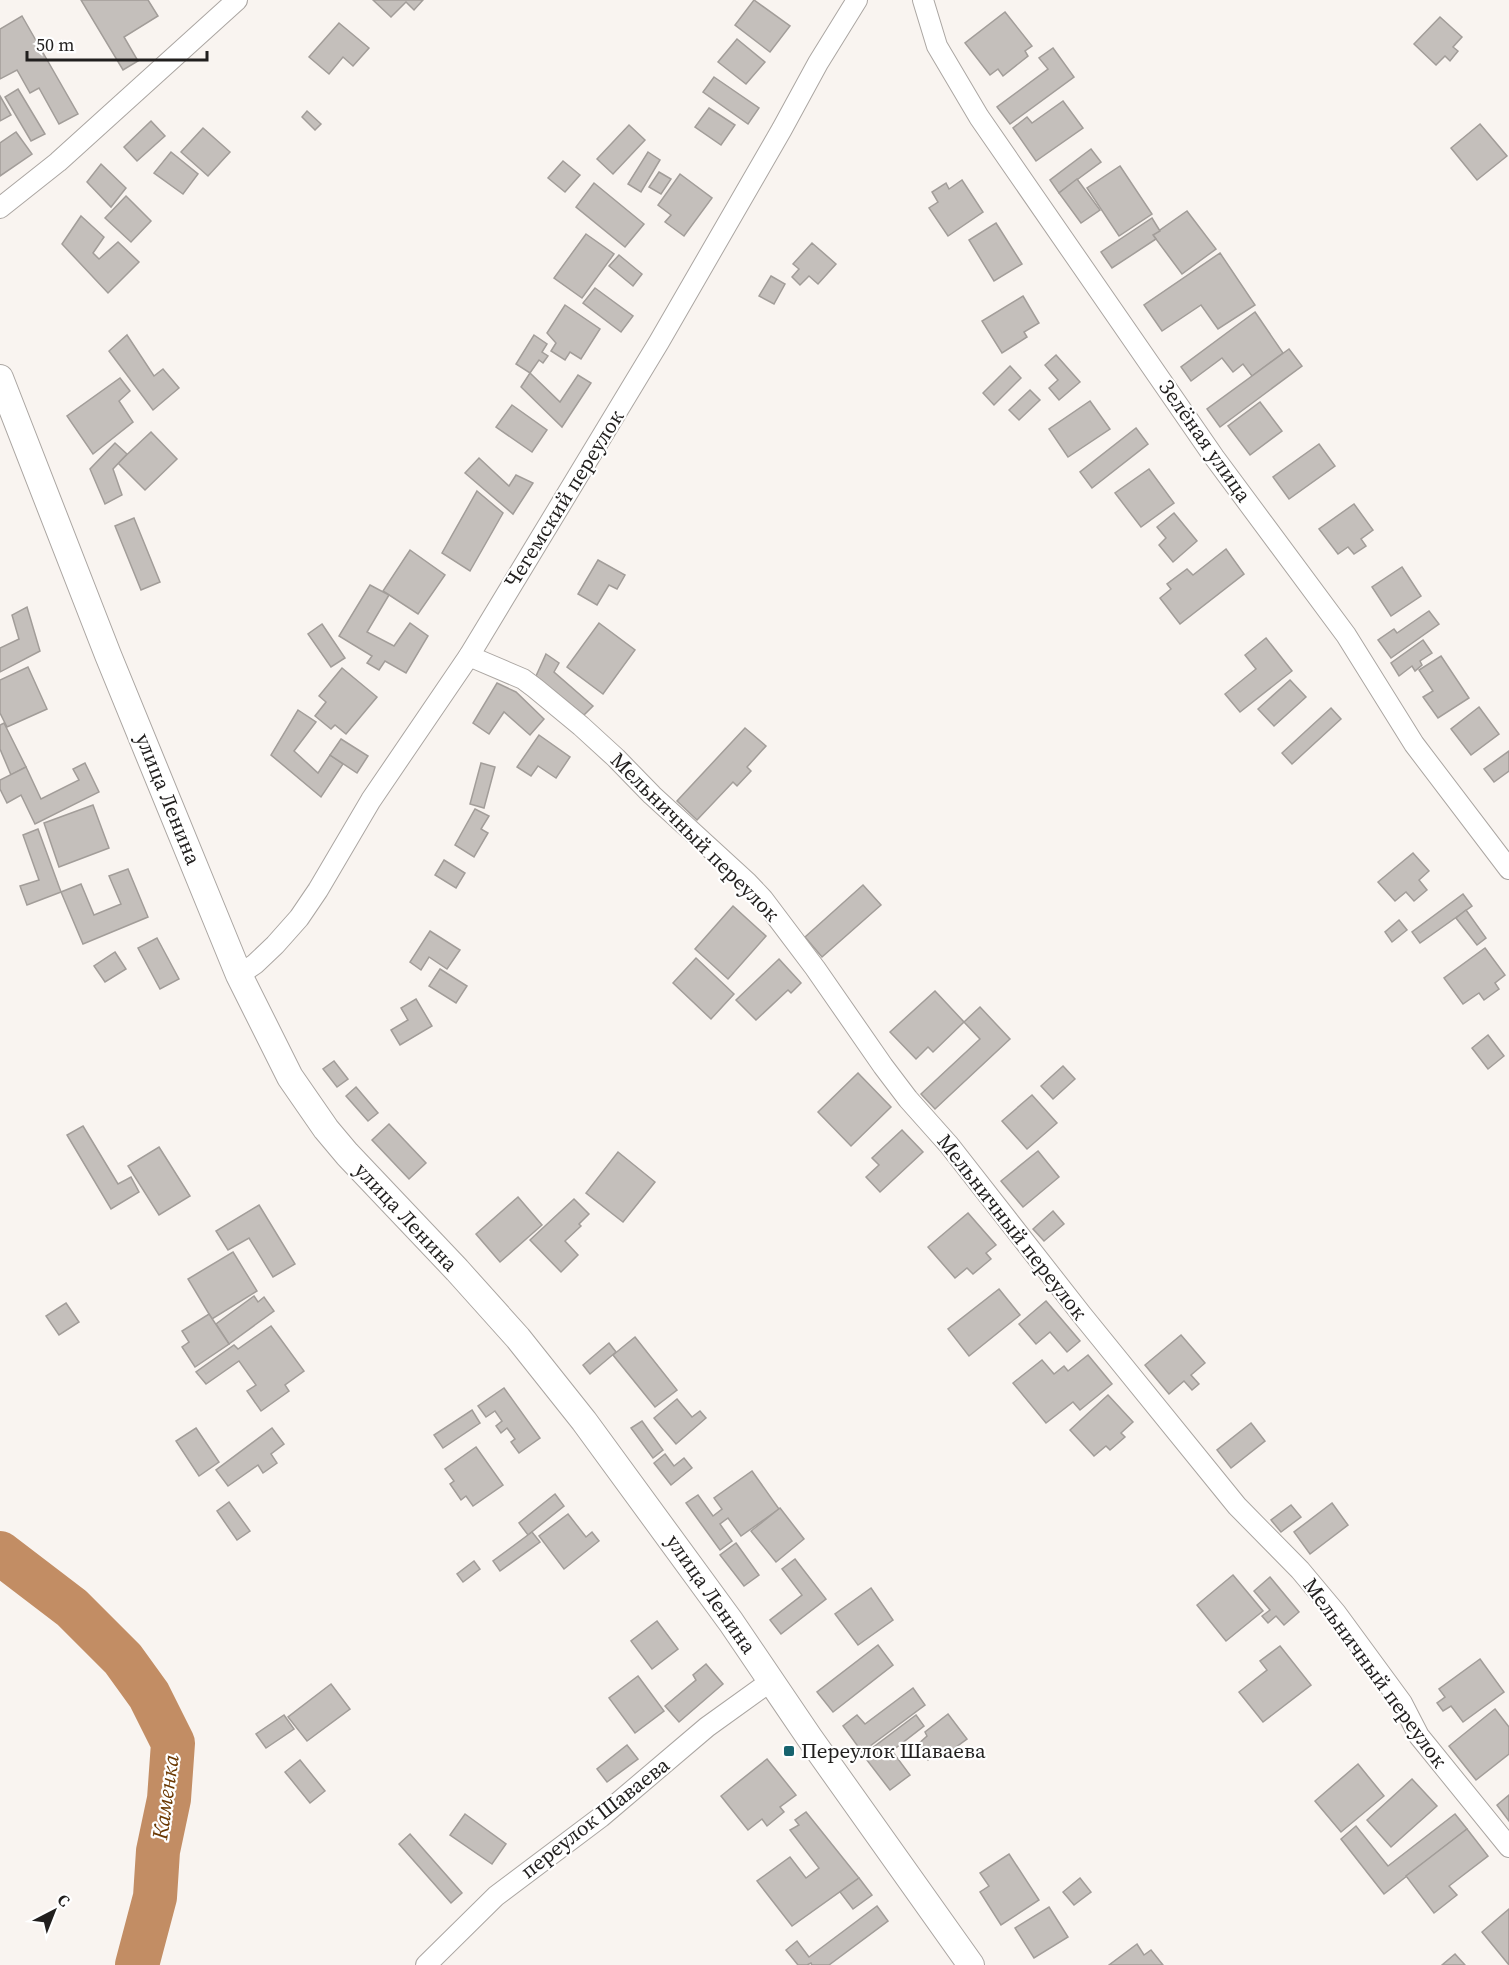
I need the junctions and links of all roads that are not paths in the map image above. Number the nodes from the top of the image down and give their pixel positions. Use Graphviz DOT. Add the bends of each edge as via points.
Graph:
graph roads {
  1 [pos="237,0"];
  2 [pos="857,0"];
  3 [pos="923,0"];
  4 [pos="0,208"];
  5 [pos="0,378"];
  6 [pos="469,656"];
  7 [pos="1509,868"];
  8 [pos="239,975"];
  9 [pos="771,1681"];
  10 [pos="1509,1847"];
  11 [pos="426,1965"];
  12 [pos="971,1965"];
  1 -- 4 [label="street" via="58,162"];
  2 -- 6 [label="street, Чегемский переулок" via="659,342"];
  3 -- 7 [label="street, Зелёная улица" via="937,46 979,117 1214,457 1346,635 1414,744"];
  5 -- 8 [label="street, улица Ленина"];
  6 -- 8 [label="street, Чегемский переулок" via="371,800 299,918 276,945"];
  6 -- 10 [label="street, Мельничный переулок" via="536,688 616,758 763,899 908,1099 1237,1506 1336,1613 1401,1703 1424,1743"];
  8 -- 9 [label="street, улица Ленина" via="290,1077 326,1129 532,1354 647,1505"];
  9 -- 11 [label="street, переулок Шаваева" via="496,1896"];
  9 -- 12 [label="street, улица Ленина"];
}
